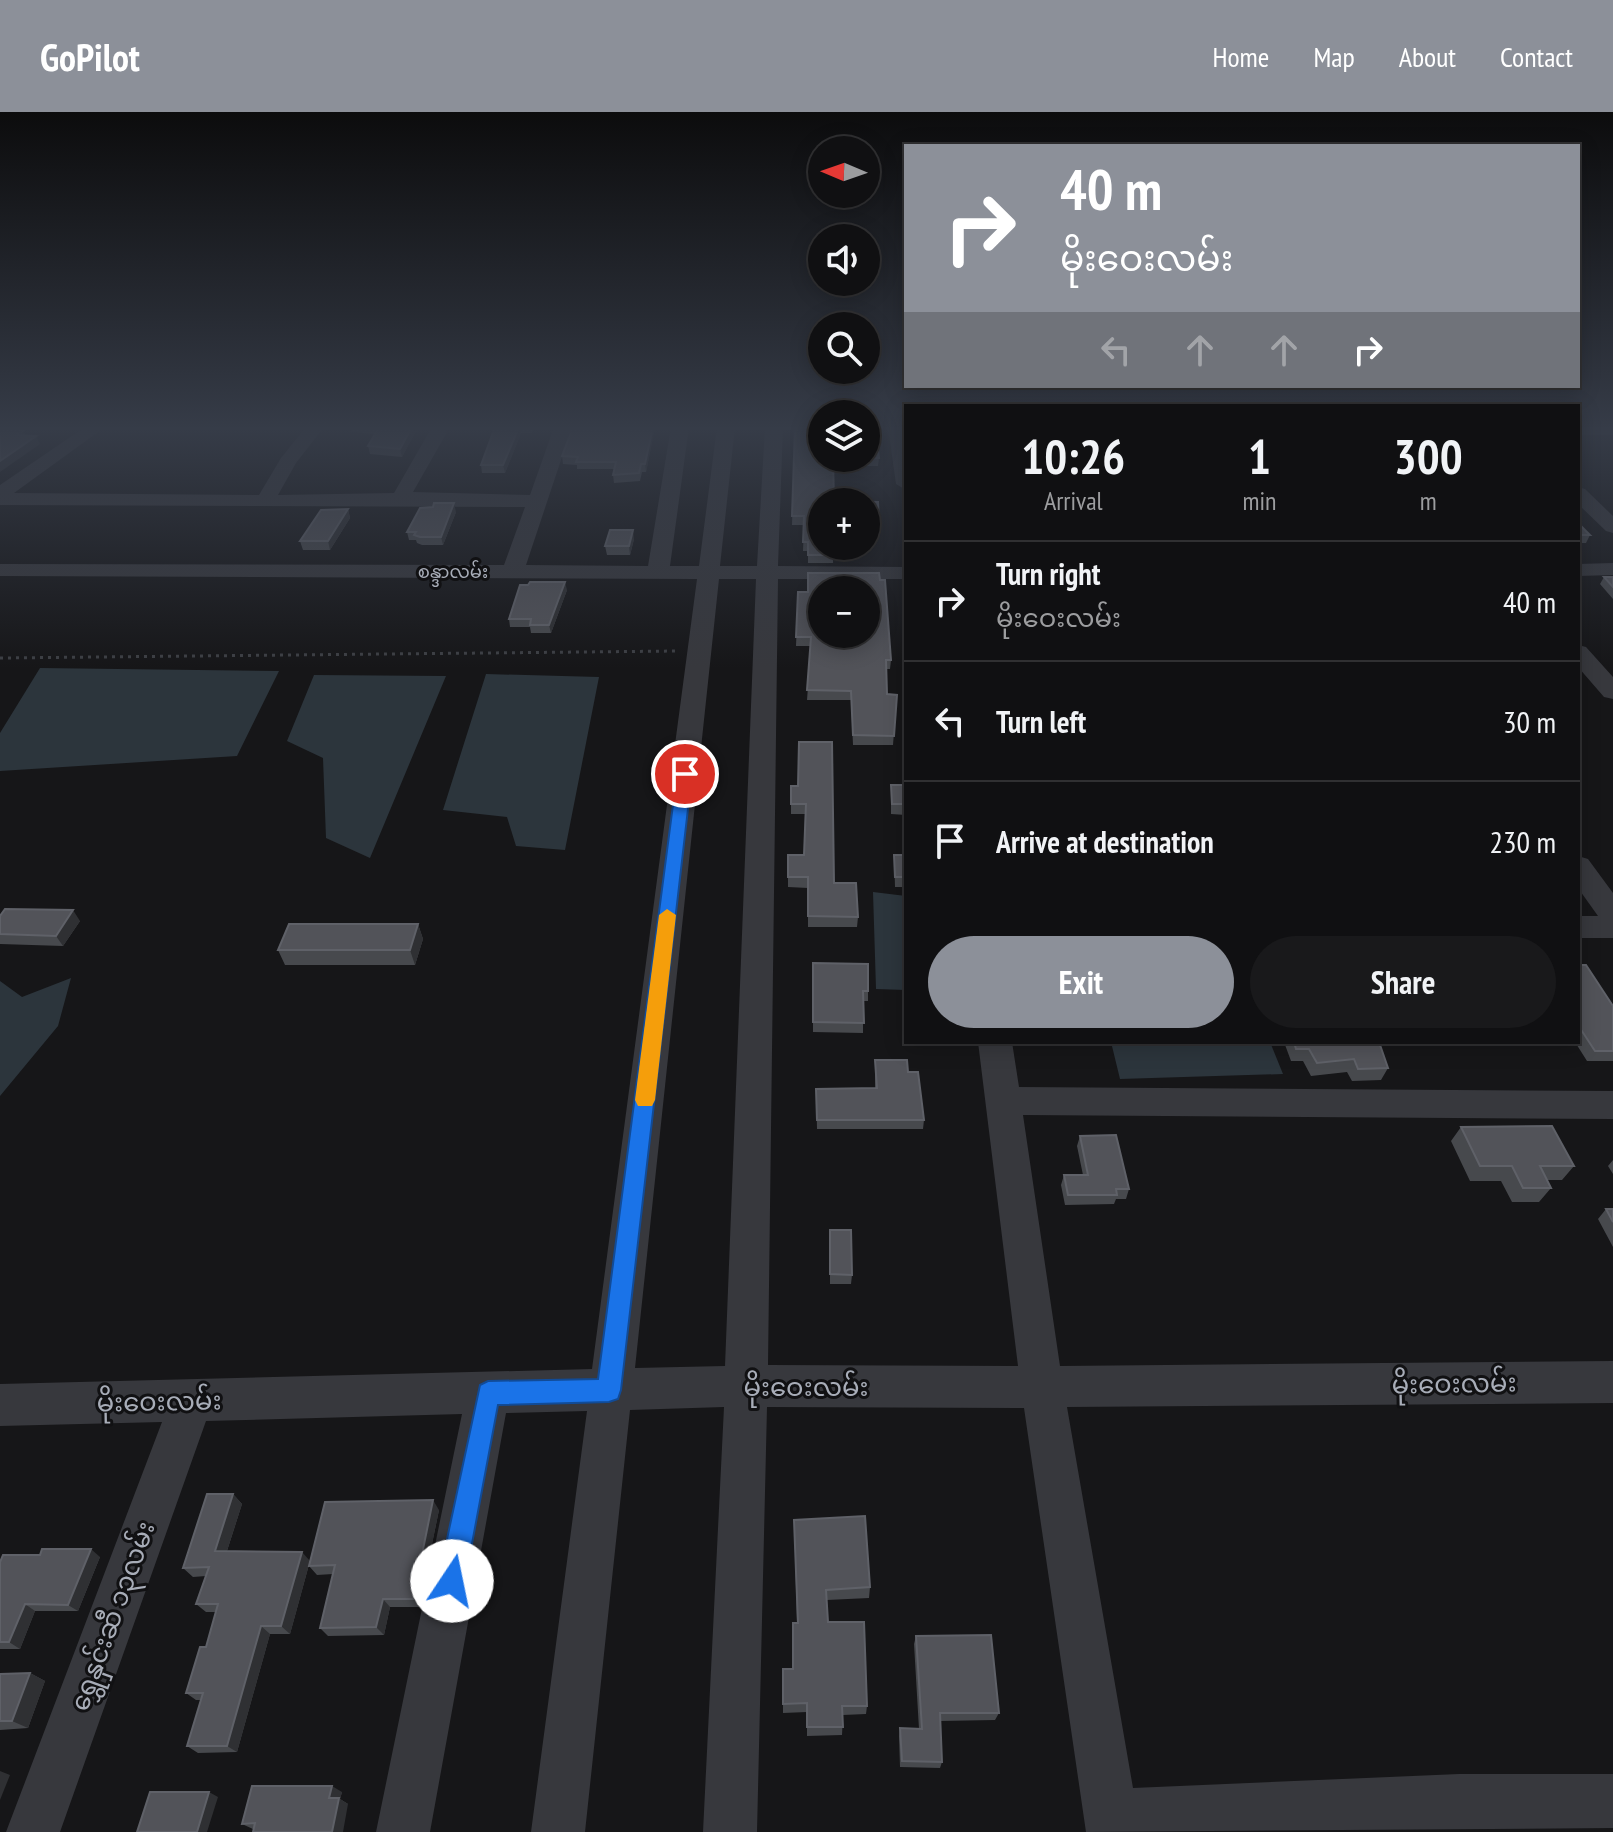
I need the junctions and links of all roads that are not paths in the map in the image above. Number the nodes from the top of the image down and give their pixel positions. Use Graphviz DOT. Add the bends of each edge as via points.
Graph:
graph roads {
  1 [pos="535,507"];
  2 [pos="668,507"];
  3 [pos="717,507"];
  4 [pos="770,507"];
  5 [pos="1593,507"];
  6 [pos="1613,527"];
  7 [pos="1613,569"];
  8 [pos="0,570"];
  9 [pos="1580,570"];
  10 [pos="513,571"];
  11 [pos="658,573"];
  12 [pos="904,573"];
  13 [pos="709,574"];
  14 [pos="767,574"];
  15 [pos="1580,654"];
  16 [pos="1613,692"];
  17 [pos="1580,869"];
  18 [pos="1613,915"];
  19 [pos="1580,927"];
  20 [pos="1613,927"];
  21 [pos="995,1044"];
  22 [pos="1004,1101"];
  23 [pos="1613,1105"];
  24 [pos="1613,1382"];
  25 [pos="746,1386"];
  26 [pos="1042,1387"];
  27 [pos="609,1390"];
  28 [pos="488,1393"];
  29 [pos="192,1400"];
  30 [pos="0,1405"];
  31 [pos="1613,1801"];
  32 [pos="1112,1824"];
  33 [pos="33,1832"];
  34 [pos="403,1832"];
  35 [pos="558,1832"];
  36 [pos="730,1832"];
  1 -- 10 [label="street"];
  2 -- 11 [label="street"];
  3 -- 13 [label="street"];
  4 -- 14 [label="street"];
  5 -- 6 [label="street"];
  7 -- 9 [label="street"];
  8 -- 10 [label="street, စန္ဒာလမ်း"];
  10 -- 11 [label="street, စန္ဒာလမ်း"];
  11 -- 13 [label="street, စန္ဒာလမ်း"];
  12 -- 14 [label="street, စန္ဒာလမ်း"];
  13 -- 14 [label="street, စန္ဒာလမ်း"];
  13 -- 27 [label="street"];
  14 -- 25 [label="street"];
  15 -- 16 [label="street"];
  17 -- 18 [label="street"];
  19 -- 20 [label="street"];
  21 -- 22 [label="street"];
  22 -- 23 [label="street"];
  22 -- 26 [label="street"];
  24 -- 26 [label="street, မိုးဝေးလမ်း"];
  25 -- 26 [label="street, မိုးဝေးလမ်း"];
  25 -- 27 [label="street, မိုးဝေးလမ်း"];
  25 -- 36 [label="street"];
  26 -- 32 [label="street"];
  27 -- 28 [label="street, မိုးဝေးလမ်း"];
  27 -- 35 [label="street"];
  28 -- 29 [label="street, မိုးဝေးလမ်း"];
  28 -- 34 [label="street"];
  29 -- 30 [label="street, မိုးဝေးလမ်း"];
  29 -- 33 [label="street, ရွှေနှင်းဆီ ၁၃လမ်း"];
  31 -- 32 [label="street" via="1459,1801"];
}
